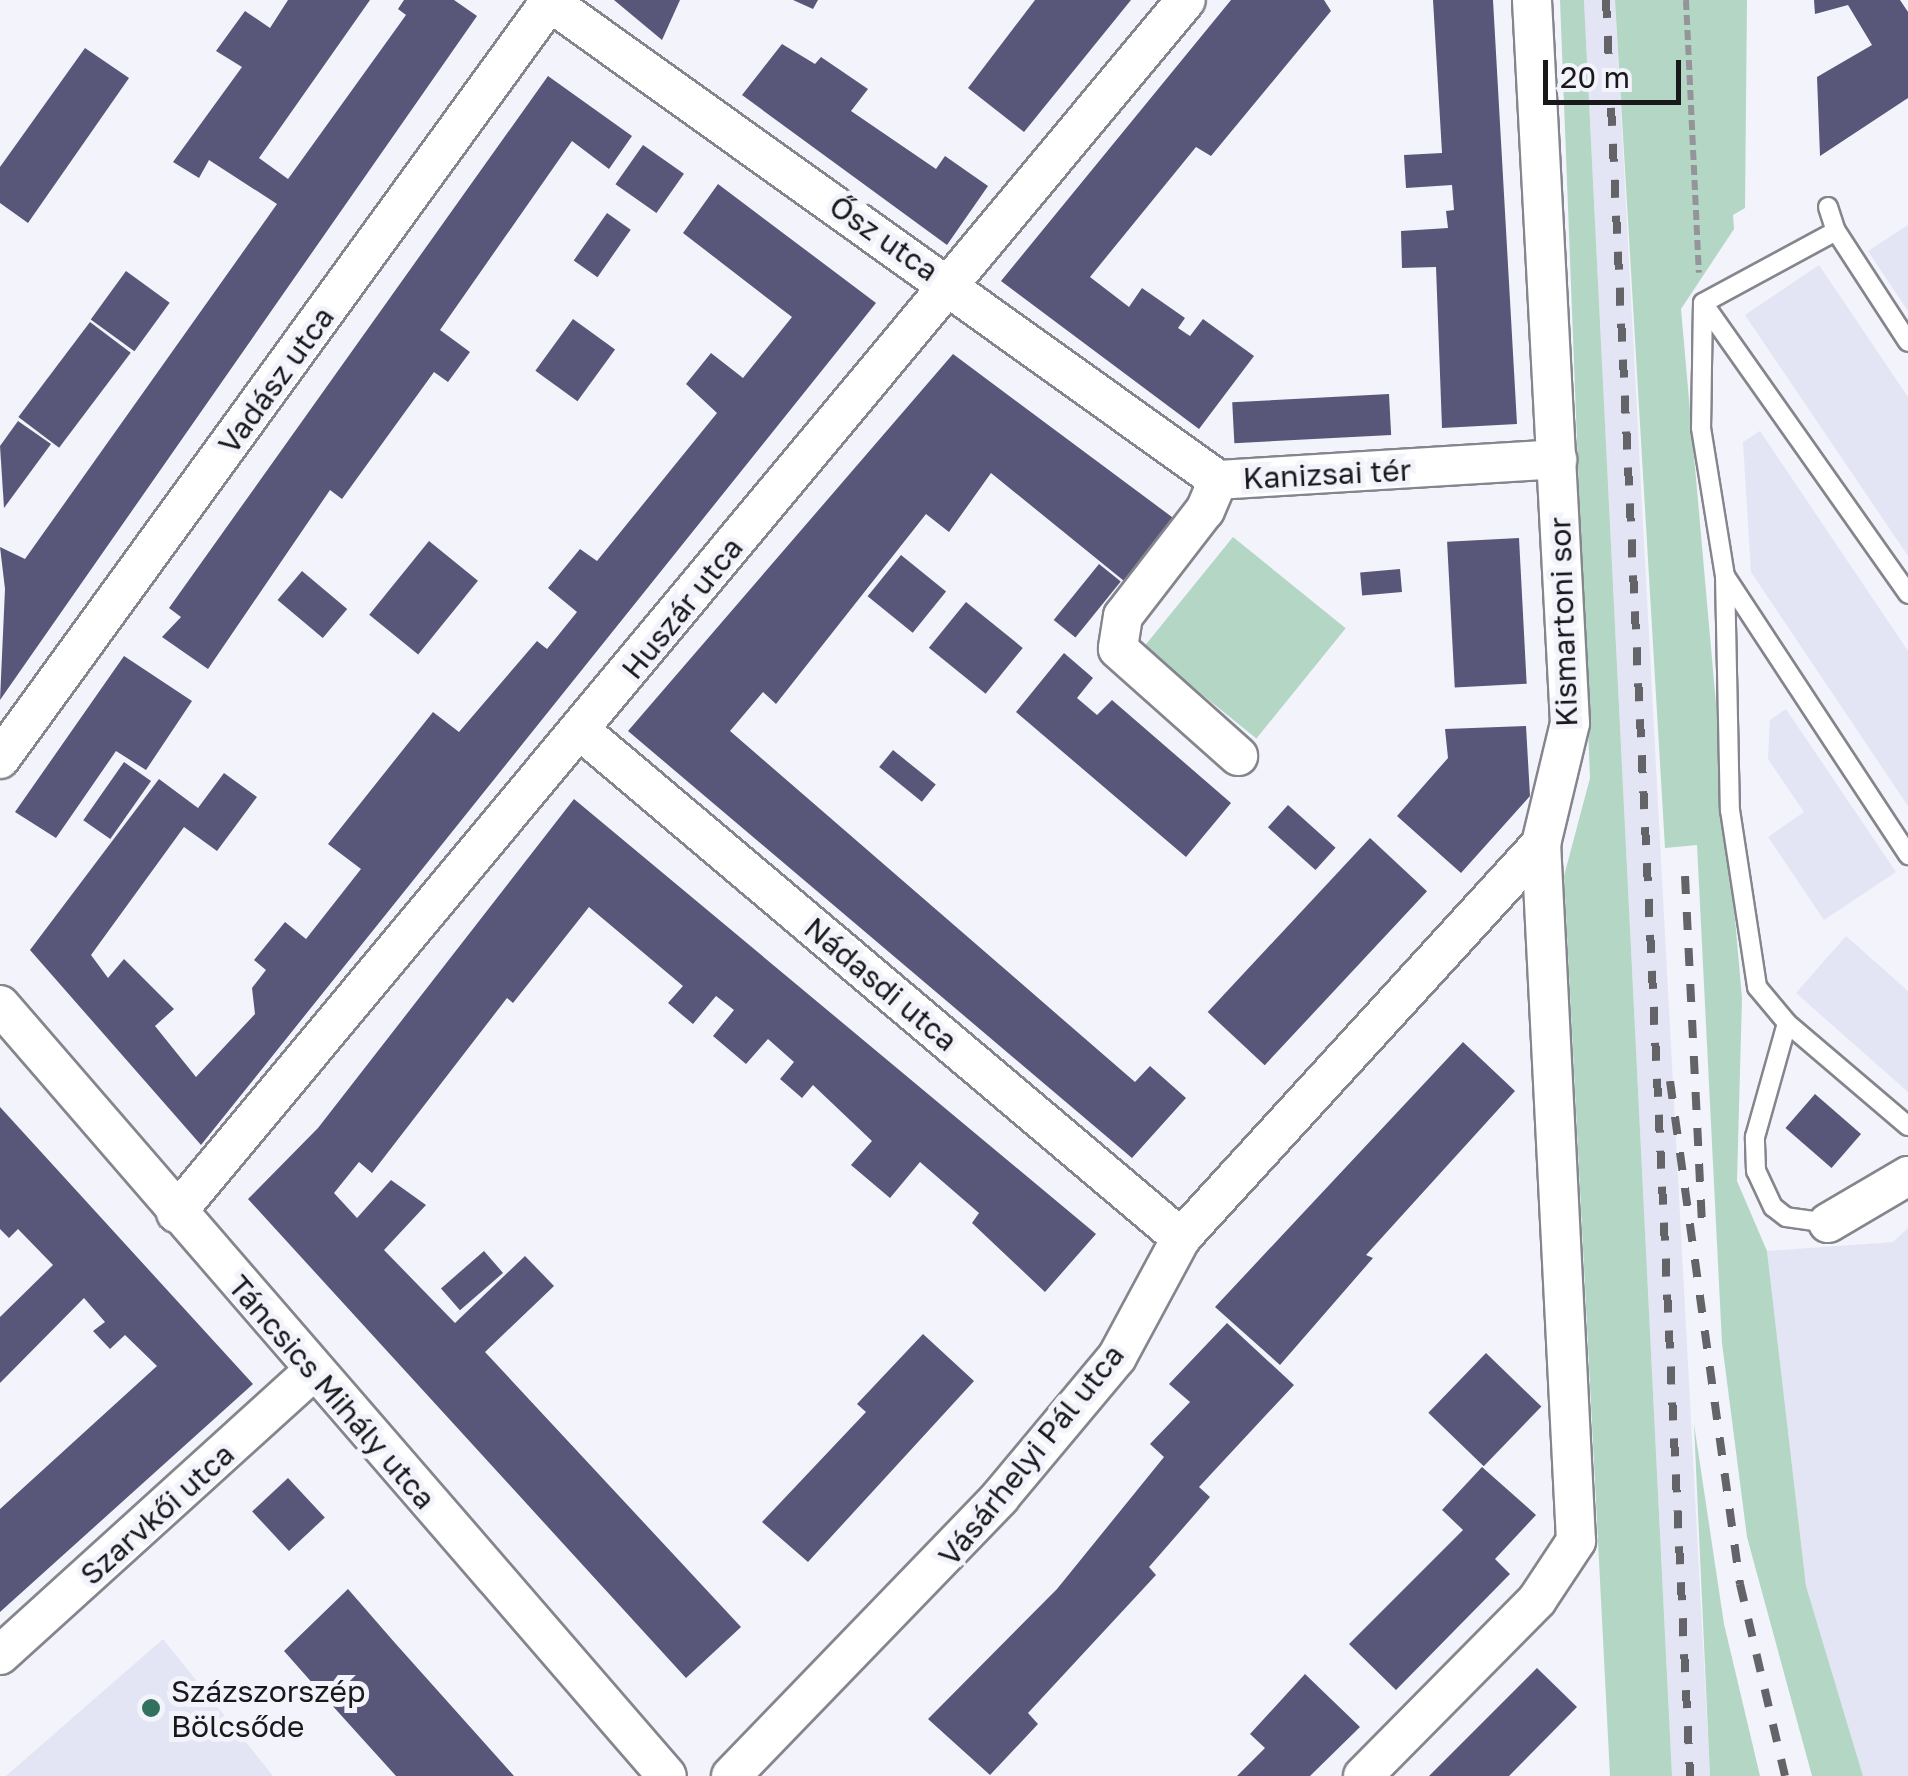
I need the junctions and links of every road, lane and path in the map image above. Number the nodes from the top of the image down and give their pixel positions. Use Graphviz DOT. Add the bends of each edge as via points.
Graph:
graph roads {
  1 [pos="1186,0"];
  2 [pos="1532,0"];
  3 [pos="1686,0"];
  4 [pos="549,1"];
  5 [pos="1828,207"];
  6 [pos="1836,231"];
  7 [pos="950,284"];
  8 [pos="1704,304"];
  9 [pos="1908,342"];
  10 [pos="1557,460"];
  11 [pos="1218,480"];
  12 [pos="1724,576"];
  13 [pos="1908,594"];
  14 [pos="582,731"];
  15 [pos="1238,756"];
  16 [pos="0,760"];
  17 [pos="1541,844"];
  18 [pos="1908,855"];
  19 [pos="0,1004"];
  20 [pos="1787,1023"];
  21 [pos="1908,1126"];
  22 [pos="1908,1176"];
  23 [pos="176,1213"];
  24 [pos="1828,1223"];
  25 [pos="1181,1238"];
  26 [pos="313,1371"];
  27 [pos="0,1654"];
  28 [pos="668,1776"];
  29 [pos="731,1776"];
  30 [pos="1362,1776"];
  1 -- 7 [label="street, Huszár utca"];
  2 -- 10 [label="street, Kismartoni sor"];
  3 -- 8 [label="path"];
  4 -- 7 [label="street, Ősz utca"];
  4 -- 16 [label="street, Vadász utca"];
  5 -- 6 [label="lane"];
  6 -- 8 [label="lane"];
  6 -- 9 [label="lane"];
  7 -- 11 [label="street, Ősz utca"];
  7 -- 14 [label="street, Huszár utca"];
  8 -- 12 [label="lane" via="1701,428"];
  8 -- 13 [label="lane"];
  10 -- 11 [label="street, Kanizsai tér"];
  10 -- 17 [label="street, Kismartoni sor" via="1570,723"];
  11 -- 15 [label="street, Kanizsai tér" via="1205,510 1123,616 1118,648"];
  12 -- 18 [label="lane"];
  12 -- 20 [label="lane" via="1730,810 1757,987"];
  14 -- 23 [label="street, Huszár utca"];
  14 -- 25 [label="street, Nádasdi utca"];
  17 -- 25 [label="street, Vásárhelyi Pál utca"];
  17 -- 30 [label="street, Kismartoni sor" via="1576,1540 1537,1600"];
  19 -- 23 [label="street, Táncsics Mihály utca"];
  20 -- 21 [label="lane"];
  20 -- 24 [label="lane" via="1755,1137 1756,1171 1773,1208 1786,1217"];
  22 -- 24 [label="street"];
  23 -- 26 [label="street, Táncsics Mihály utca"];
  25 -- 29 [label="street, Vásárhelyi Pál utca" via="1117,1357 1000,1498"];
  26 -- 27 [label="street, Szarvkői utca"];
  26 -- 28 [label="street, Táncsics Mihály utca"];
}
